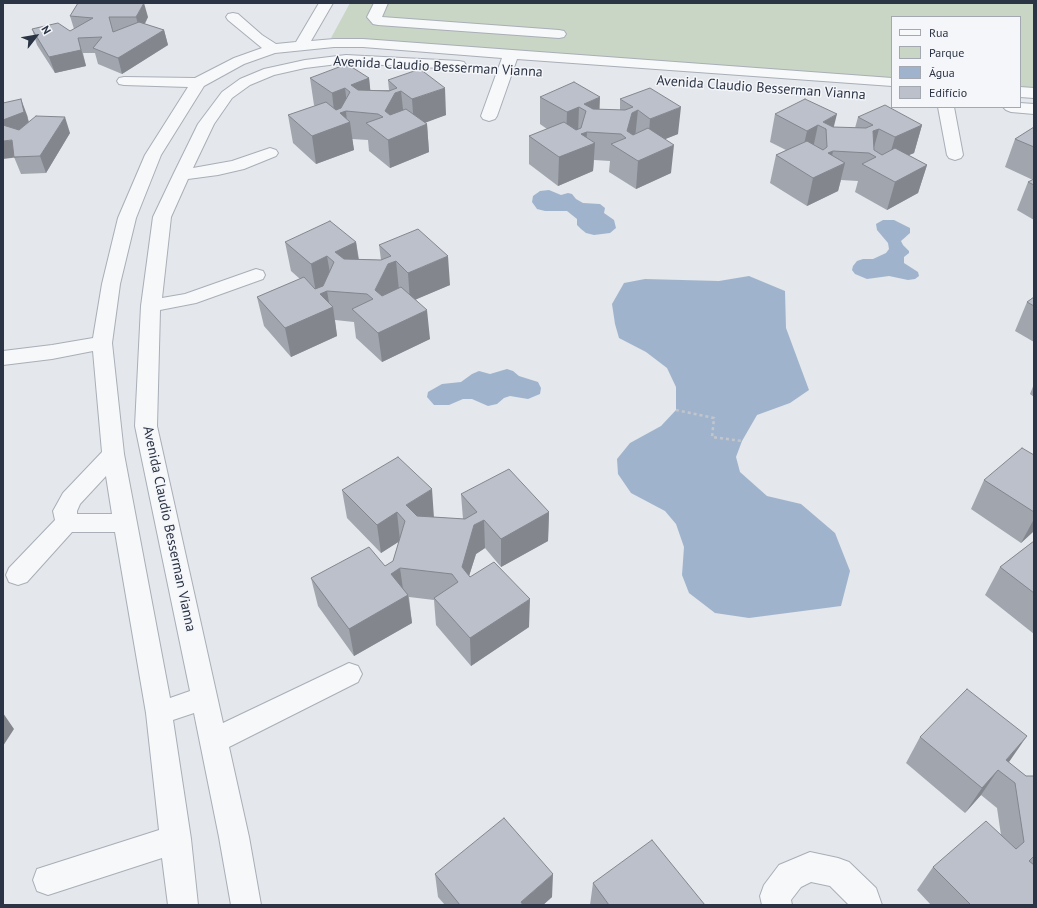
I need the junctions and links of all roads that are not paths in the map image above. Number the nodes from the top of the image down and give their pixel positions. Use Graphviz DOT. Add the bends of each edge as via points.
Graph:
graph roads {
  1 [pos="326,3"];
  2 [pos="381,3"];
  3 [pos="233,17"];
  4 [pos="559,34"];
  5 [pos="302,45"];
  6 [pos="272,49"];
  7 [pos="509,61"];
  8 [pos="124,81"];
  9 [pos="891,82"];
  10 [pos="198,83"];
  11 [pos="1021,92"];
  12 [pos="1034,93"];
  13 [pos="891,98"];
  14 [pos="946,108"];
  15 [pos="1021,108"];
  16 [pos="1034,109"];
  17 [pos="489,116"];
  18 [pos="270,153"];
  19 [pos="955,155"];
  20 [pos="181,175"];
  21 [pos="162,217"];
  22 [pos="127,218"];
  23 [pos="256,275"];
  24 [pos="151,306"];
  25 [pos="102,342"];
  26 [pos="3,358"];
  27 [pos="113,454"];
  28 [pos="67,522"];
  29 [pos="126,523"];
  30 [pos="18,575"];
  31 [pos="350,674"];
  32 [pos="205,698"];
  33 [pos="159,713"];
  34 [pos="214,741"];
  35 [pos="176,839"];
  36 [pos="48,880"];
  37 [pos="183,905"];
  38 [pos="246,905"];
  39 [pos="776,905"];
  40 [pos="867,905"];
  1 -- 5 [label="street"];
  2 -- 4 [label="street" via="374,17 378,21"];
  3 -- 6 [label="street"];
  5 -- 6 [label="street, Avenida Claudio Besserman Vianna"];
  5 -- 7 [label="street, Avenida Claudio Besserman Vianna" via="363,43"];
  6 -- 10 [label="street, Avenida Claudio Besserman Vianna" via="240,61"];
  7 -- 9 [label="street, Avenida Claudio Besserman Vianna"];
  7 -- 13 [label="street, Avenida Claudio Besserman Vianna"];
  7 -- 17 [label="street"];
  7 -- 20 [label="street, Avenida Claudio Besserman Vianna" via="346,59 269,72 245,82 227,95 206,124"];
  8 -- 10 [label="street"];
  10 -- 22 [label="street" via="153,155"];
  11 -- 12 [label="street"];
  14 -- 19 [label="street"];
  15 -- 16 [label="street"];
  18 -- 20 [label="street" via="218,170"];
  20 -- 21 [label="street, Avenida Claudio Besserman Vianna"];
  21 -- 22 [label="street"];
  21 -- 24 [label="street, Avenida Claudio Besserman Vianna"];
  22 -- 25 [label="street" via="111,284"];
  23 -- 24 [label="street" via="189,299"];
  24 -- 32 [label="street, Avenida Claudio Besserman Vianna" via="146,426"];
  25 -- 26 [label="street"];
  25 -- 27 [label="street"];
  27 -- 28 [label="street" via="71,499 65,511"];
  27 -- 29 [label="street"];
  28 -- 29 [label="street"];
  28 -- 30 [label="street"];
  29 -- 33 [label="street"];
  31 -- 34 [label="street"];
  32 -- 33 [label="street"];
  32 -- 34 [label="street, Avenida Claudio Besserman Vianna"];
  33 -- 35 [label="street"];
  34 -- 38 [label="street, Avenida Claudio Besserman Vianna"];
  35 -- 36 [label="street"];
  35 -- 37 [label="street"];
  39 -- 40 [label="street" via="776,896 790,876 810,866 838,873 865,899"];
}
